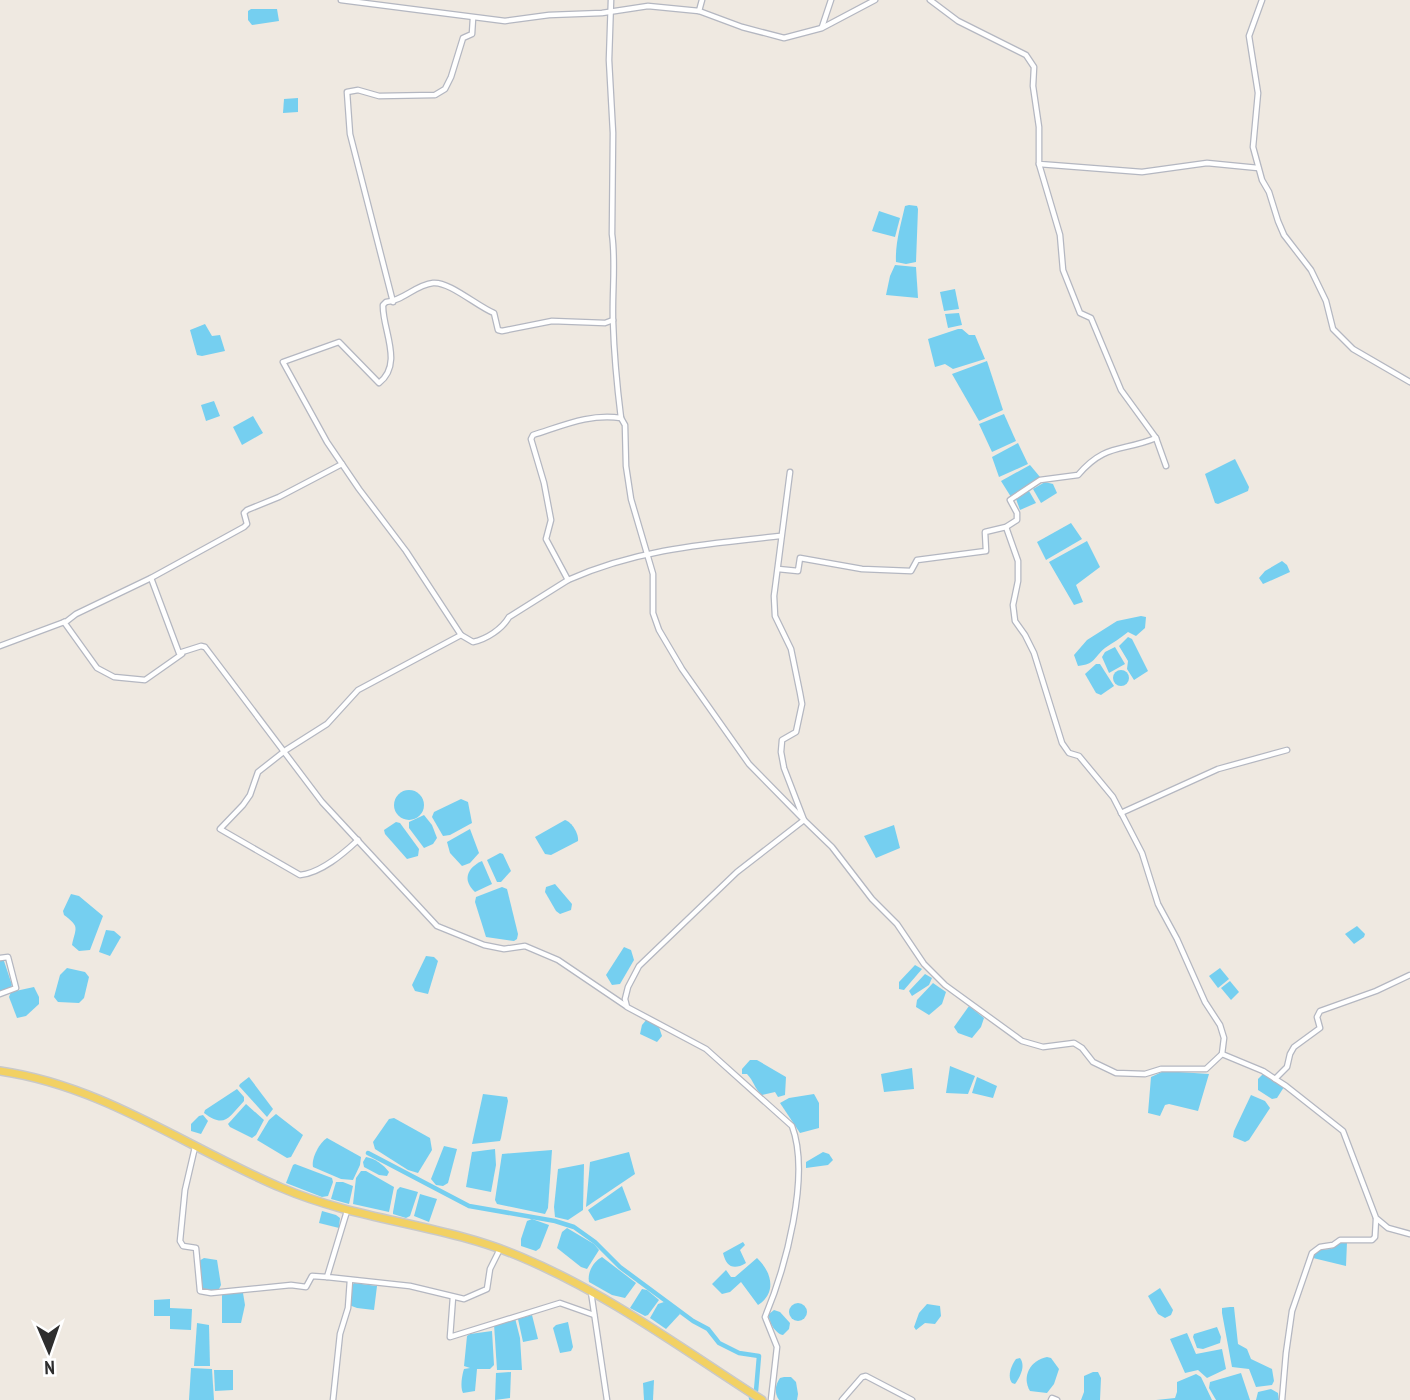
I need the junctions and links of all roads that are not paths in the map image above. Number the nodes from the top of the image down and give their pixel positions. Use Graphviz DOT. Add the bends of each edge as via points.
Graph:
graph roads {
  1 [pos="341,0"];
  2 [pos="398,0"];
  3 [pos="611,0"];
  4 [pos="702,0"];
  5 [pos="831,0"];
  6 [pos="875,0"];
  7 [pos="930,0"];
  8 [pos="1262,0"];
  9 [pos="397,7"];
  10 [pos="699,11"];
  11 [pos="609,12"];
  12 [pos="473,18"];
  13 [pos="822,28"];
  14 [pos="1039,164"];
  15 [pos="1258,168"];
  16 [pos="393,302"];
  17 [pos="613,320"];
  18 [pos="1410,382"];
  19 [pos="621,418"];
  20 [pos="1156,438"];
  21 [pos="342,464"];
  22 [pos="1166,466"];
  23 [pos="790,472"];
  24 [pos="1006,527"];
  25 [pos="782,536"];
  26 [pos="646,553"];
  27 [pos="778,569"];
  28 [pos="151,578"];
  29 [pos="568,580"];
  30 [pos="64,622"];
  31 [pos="461,635"];
  32 [pos="0,646"];
  33 [pos="182,653"];
  34 [pos="1287,750"];
  35 [pos="284,751"];
  36 [pos="1121,813"];
  37 [pos="804,820"];
  38 [pos="358,840"];
  39 [pos="0,958"];
  40 [pos="1410,975"];
  41 [pos="0,994"];
  42 [pos="627,1007"];
  43 [pos="1222,1054"];
  44 [pos="0,1071"];
  45 [pos="1275,1079"];
  46 [pos="196,1146"];
  47 [pos="347,1211"];
  48 [pos="1376,1218"];
  49 [pos="1410,1234"];
  50 [pos="500,1249"];
  51 [pos="327,1277"];
  52 [pos="350,1280"];
  53 [pos="591,1291"];
  54 [pos="453,1297"];
  55 [pos="594,1315"];
  56 [pos="333,1400"];
  57 [pos="607,1400"];
  58 [pos="762,1400"];
  59 [pos="771,1400"];
  60 [pos="842,1400"];
  61 [pos="912,1400"];
  62 [pos="1282,1400"];
  1 -- 9 [label="street"];
  2 -- 9 [label="street"];
  3 -- 11 [label="street"];
  4 -- 10 [label="street"];
  5 -- 13 [label="street"];
  6 -- 13 [label="street"];
  7 -- 14 [label="street" via="958,21 1026,55 1034,67"];
  8 -- 15 [label="street" via="1249,36 1258,93 1253,147"];
  9 -- 12 [label="street"];
  10 -- 11 [label="street" via="648,6"];
  10 -- 13 [label="street" via="784,38"];
  11 -- 12 [label="street" via="511,21"];
  11 -- 17 [label="street"];
  12 -- 16 [label="street" via="472,34 463,38 451,77 435,95 347,92 349,134"];
  14 -- 15 [label="street" via="1142,172 1207,163"];
  14 -- 20 [label="street" via="1060,235 1063,270 1080,313 1091,318 1121,390"];
  15 -- 18 [label="street" via="1284,235 1311,270 1334,329 1353,349"];
  16 -- 17 [label="street" via="433,283 494,313 502,331 552,321"];
  16 -- 21 [label="street" via="383,305 391,355 389,369 379,383 340,342 283,362"];
  17 -- 19 [label="street"];
  19 -- 26 [label="street" via="631,499"];
  19 -- 29 [label="street" via="580,419 531,439 551,520 546,539"];
  20 -- 22 [label="street"];
  20 -- 24 [label="street" via="1107,450 1078,475 1040,480 1010,500 1017,520"];
  21 -- 28 [label="street" via="247,510 244,527"];
  21 -- 31 [label="street"];
  23 -- 25 [label="street"];
  24 -- 27 [label="street" via="985,532 986,551 917,560 911,571 862,569 800,558 799,571"];
  24 -- 36 [label="street" via="1018,561 1015,621 1034,653 1062,743 1069,753 1079,755"];
  25 -- 26 [label="street"];
  25 -- 27 [label="street"];
  26 -- 29 [label="street"];
  26 -- 37 [label="street" via="653,574 653,613 682,669 749,764"];
  27 -- 37 [label="street" via="775,616 791,649 802,704 796,732 782,740 781,752"];
  28 -- 30 [label="street"];
  28 -- 33 [label="street"];
  29 -- 31 [label="street" via="481,640 473,642"];
  30 -- 32 [label="street"];
  30 -- 33 [label="street" via="96,668 114,677 145,680"];
  31 -- 35 [label="street" via="358,690 327,724"];
  33 -- 35 [label="street" via="205,647"];
  34 -- 36 [label="street" via="1218,769"];
  35 -- 38 [label="street"];
  35 -- 38 [label="street" via="258,772 250,795 220,829 300,874 309,874 345,853"];
  36 -- 43 [label="street" via="1142,853 1158,904 1220,1025"];
  37 -- 42 [label="street" via="737,872 639,965 628,987"];
  37 -- 43 [label="street" via="897,924 924,964 945,985 1022,1041 1043,1047 1074,1042 1101,1067 1116,1073 1206,1069"];
  38 -- 42 [label="street" via="437,926 484,945 525,946 558,960"];
  39 -- 41 [label="street" via="8,957 16,988"];
  40 -- 45 [label="street" via="1320,1011 1320,1028 1294,1047 1287,1067"];
  42 -- 59 [label="street" via="706,1049 792,1126 800,1179 792,1230 765,1317 777,1347"];
  43 -- 45 [label="street"];
  44 -- 46 [label="main road" via="93,1095"];
  45 -- 48 [label="street" via="1343,1130"];
  46 -- 47 [label="main road" via="282,1188"];
  46 -- 51 [label="street" via="185,1190 180,1241 196,1248 200,1291 306,1287 312,1276"];
  47 -- 50 [label="main road"];
  47 -- 51 [label="street"];
  48 -- 49 [label="street" via="1388,1228"];
  48 -- 62 [label="street" via="1372,1240 1340,1240 1311,1253 1292,1311"];
  50 -- 53 [label="main road"];
  50 -- 54 [label="street" via="487,1289 464,1299"];
  51 -- 52 [label="street"];
  52 -- 54 [label="street" via="410,1286"];
  52 -- 56 [label="street"];
  53 -- 55 [label="street"];
  53 -- 58 [label="main road"];
  54 -- 55 [label="street" via="450,1337 560,1303"];
  55 -- 57 [label="street"];
  60 -- 61 [label="street" via="866,1376"];
}
